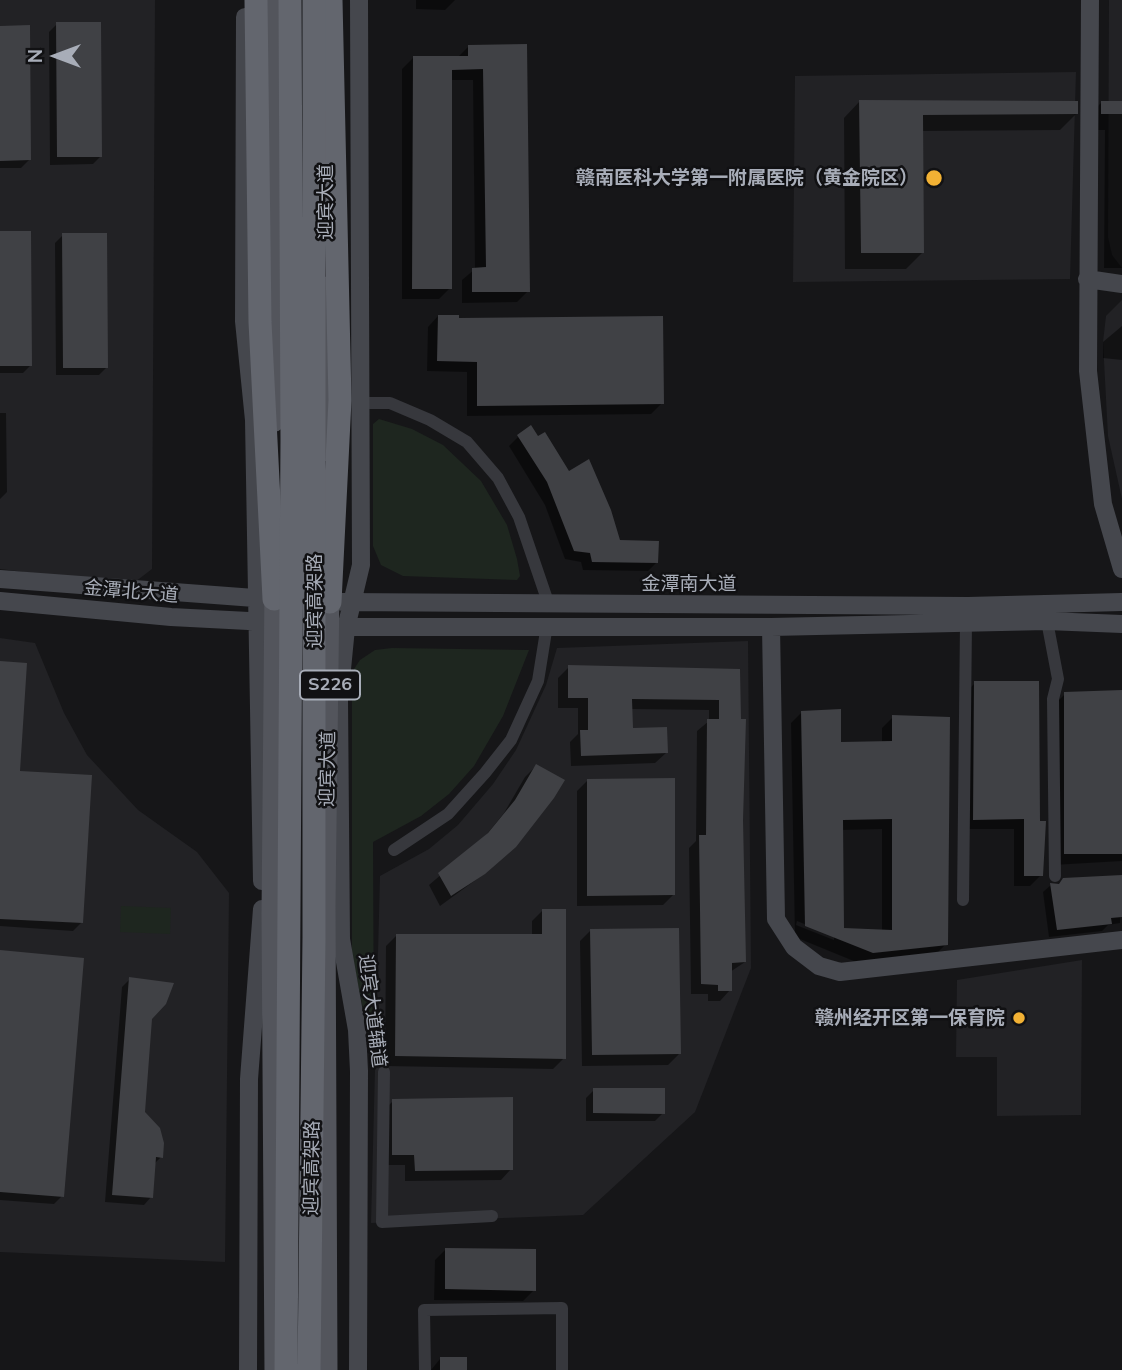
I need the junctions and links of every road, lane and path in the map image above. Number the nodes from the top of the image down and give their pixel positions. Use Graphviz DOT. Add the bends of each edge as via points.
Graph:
graph roads {
  1 [pos="245,0"];
  2 [pos="256,0"];
  3 [pos="276,0"];
  4 [pos="290,0"];
  5 [pos="314,0"];
  6 [pos="326,0"];
  7 [pos="331,0"];
  8 [pos="359,0"];
  9 [pos="1090,0"];
  10 [pos="1087,279"];
  11 [pos="1122,284"];
  12 [pos="350,402"];
  13 [pos="1122,569"];
  14 [pos="0,579"];
  15 [pos="265,599"];
  16 [pos="0,601"];
  17 [pos="341,602"];
  18 [pos="1122,602"];
  19 [pos="549,605"];
  20 [pos="1047,621"];
  21 [pos="265,622"];
  22 [pos="966,623"];
  23 [pos="1122,624"];
  24 [pos="547,625"];
  25 [pos="338,627"];
  26 [pos="771,627"];
  27 [pos="394,850"];
  28 [pos="1055,876"];
  29 [pos="963,900"];
  30 [pos="1122,940"];
  31 [pos="384,1072"];
  32 [pos="492,1216"];
  33 [pos="248,1370"];
  34 [pos="274,1370"];
  35 [pos="286,1370"];
  36 [pos="309,1370"];
  37 [pos="328,1370"];
  38 [pos="358,1370"];
  39 [pos="425,1370"];
  40 [pos="562,1370"];
  1 -- 15 [label="street" via="244,321"];
  2 -- 15 [label="highway"];
  3 -- 15 [label="main road, S226"];
  4 -- 35 [label="highway, 迎宾高架路, bridge"];
  5 -- 36 [label="highway, 迎宾高架路, bridge"];
  6 -- 17 [label="main road, 迎宾大道 / S226"];
  7 -- 12 [label="highway"];
  8 -- 12 [label="street"];
  9 -- 10 [label="street"];
  10 -- 11 [label="street"];
  10 -- 13 [label="street" via="1088,371 1103,504"];
  12 -- 17 [label="highway"];
  12 -- 19 [label="street" via="390,403 467,442 498,478 519,517"];
  14 -- 15 [label="street, 金潭北大道"];
  15 -- 17 [label="street, 金潭南大道"];
  15 -- 21 [label="main road, S226"];
  16 -- 21 [label="street, 金潭北大道"];
  17 -- 19 [label="street, 金潭南大道"];
  17 -- 25 [label="main road, 迎宾大道 / S226"];
  18 -- 19 [label="street, 金潭南大道"];
  20 -- 22 [label="street"];
  20 -- 23 [label="street"];
  20 -- 28 [label="street" via="1058,679 1053,699"];
  21 -- 25 [label="street"];
  21 -- 33 [label="street" via="262,918 249,1079"];
  21 -- 34 [label="main road, S226"];
  22 -- 26 [label="street"];
  22 -- 29 [label="street"];
  24 -- 25 [label="street"];
  24 -- 26 [label="street"];
  24 -- 27 [label="street" via="538,681 511,740 447,814"];
  25 -- 37 [label="main road, 迎宾大道 / S226" via="326,905"];
  25 -- 38 [label="street, 迎宾大道辅道" via="341,939 359,1071"];
  26 -- 30 [label="street" via="776,919 794,947 819,966 841,972"];
  31 -- 32 [label="street" via="382,1222"];
  39 -- 40 [label="street" via="424,1310 562,1308"];
}
